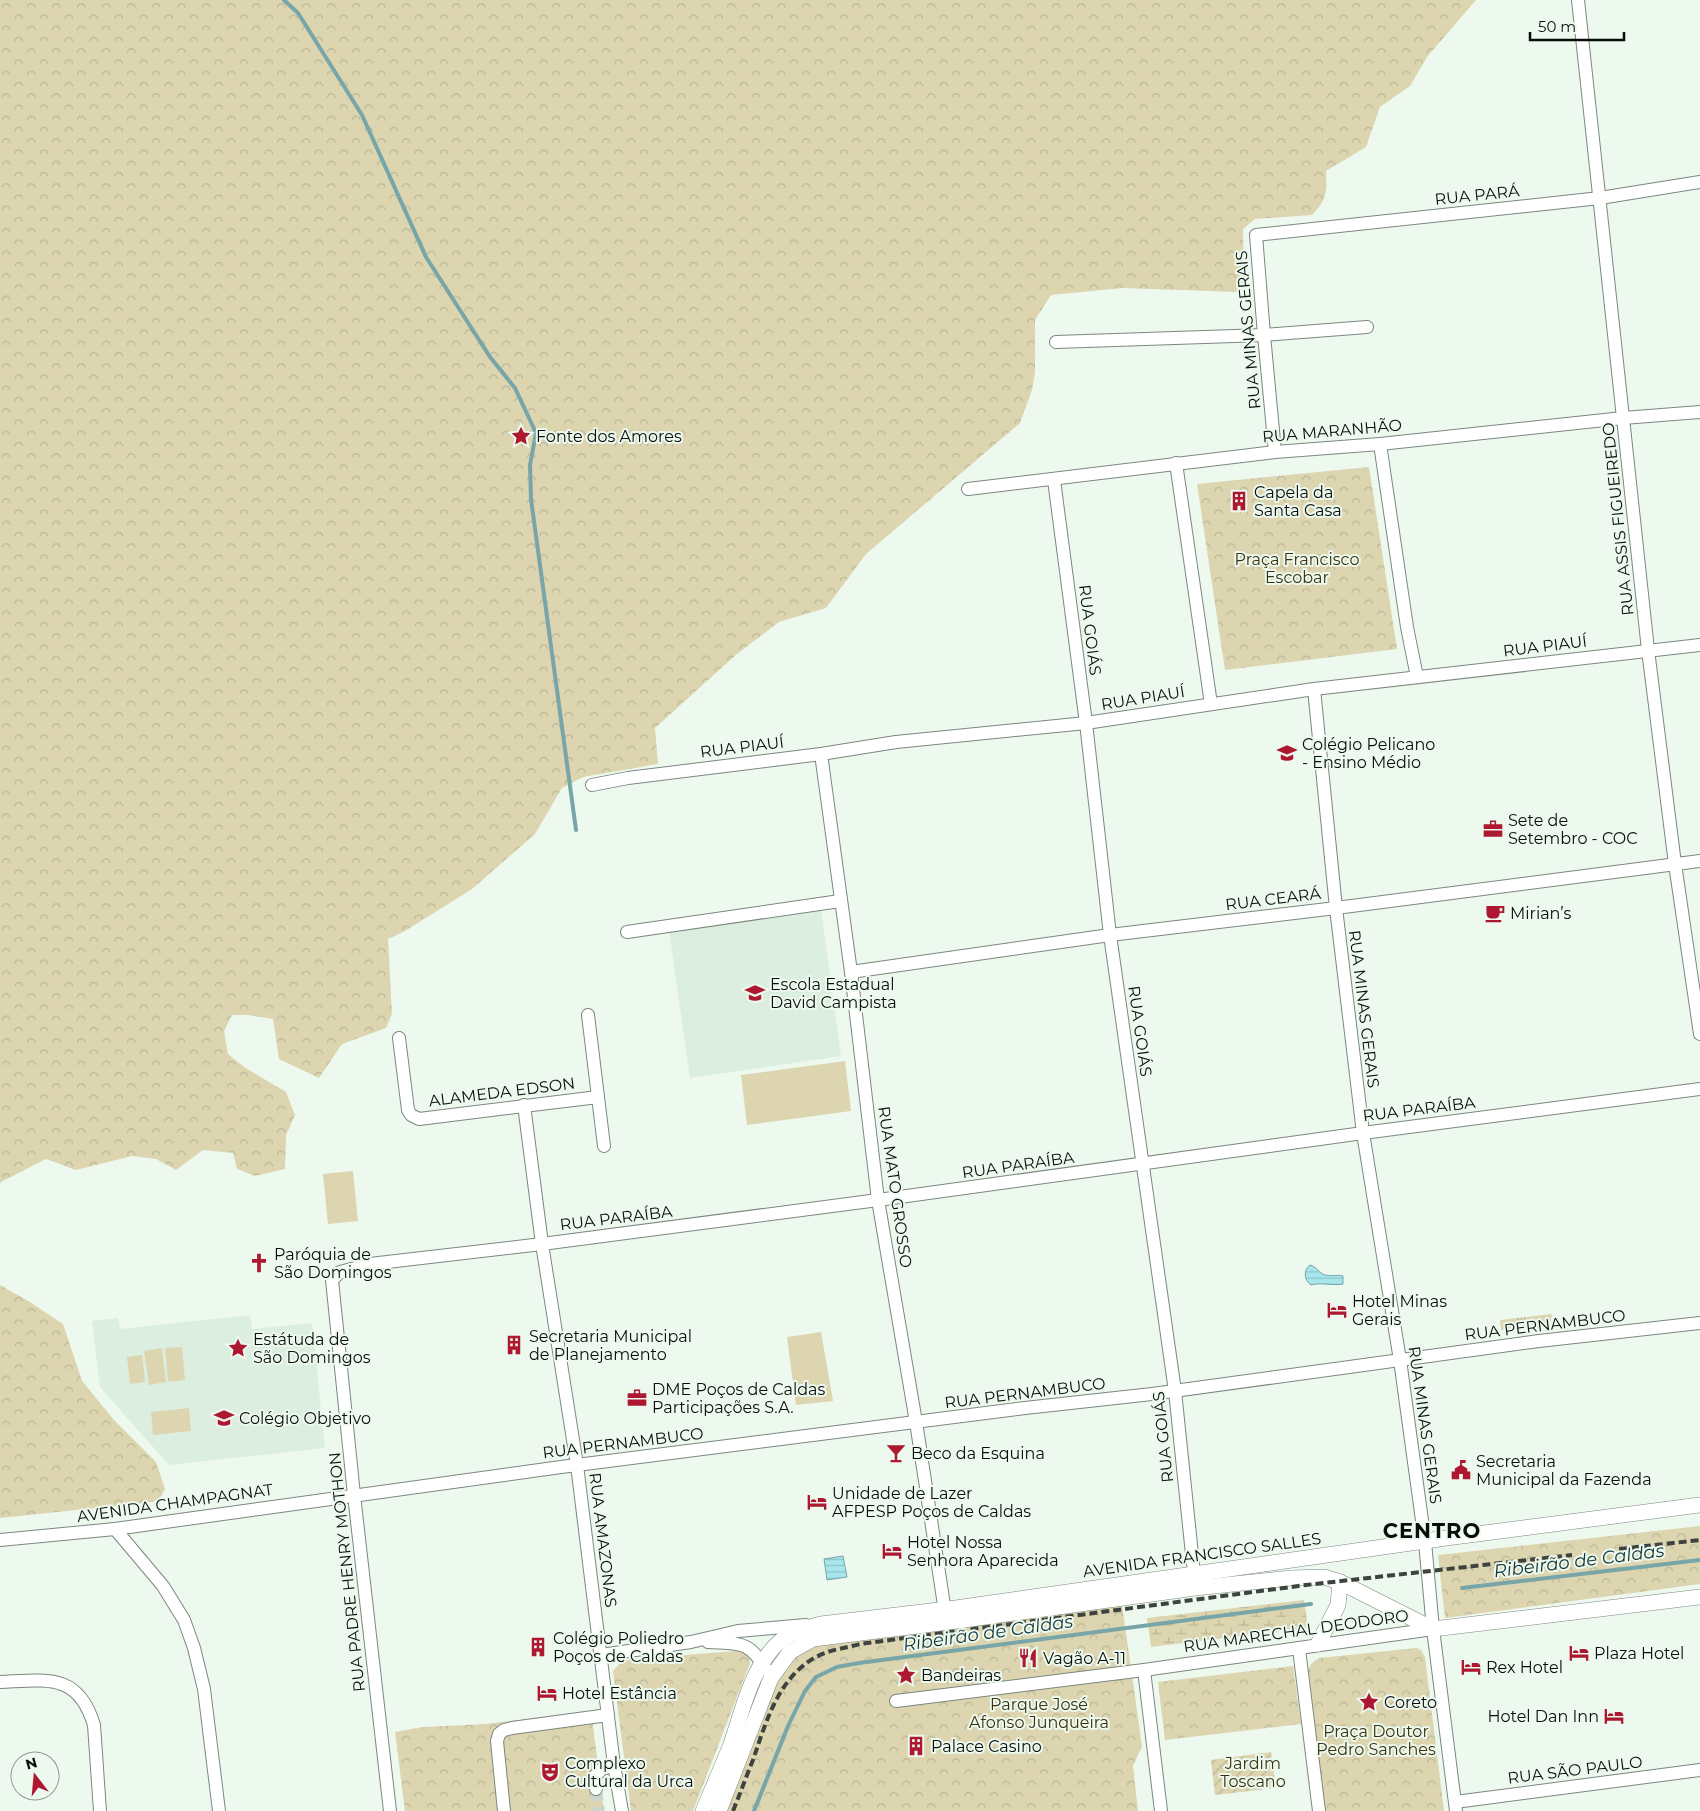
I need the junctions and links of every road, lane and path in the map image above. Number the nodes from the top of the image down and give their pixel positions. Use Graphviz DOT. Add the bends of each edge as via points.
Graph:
graph roads {
  1 [pos="1578,0"];
  2 [pos="1700,182"];
  3 [pos="1600,198"];
  4 [pos="1256,234"];
  5 [pos="1367,327"];
  6 [pos="1264,335"];
  7 [pos="1056,342"];
  8 [pos="1700,412"];
  9 [pos="1623,418"];
  10 [pos="1380,444"];
  11 [pos="1275,452"];
  12 [pos="1176,463"];
  13 [pos="1054,480"];
  14 [pos="968,489"];
  15 [pos="1700,645"];
  16 [pos="1648,650"];
  17 [pos="1417,677"];
  18 [pos="1314,689"];
  19 [pos="1211,704"];
  20 [pos="1086,723"];
  21 [pos="821,754"];
  22 [pos="592,785"];
  23 [pos="1700,861"];
  24 [pos="1675,864"];
  25 [pos="840,901"];
  26 [pos="1336,908"];
  27 [pos="627,932"];
  28 [pos="1110,935"];
  29 [pos="851,972"];
  30 [pos="588,1015"];
  31 [pos="1700,1034"];
  32 [pos="399,1038"];
  33 [pos="1700,1089"];
  34 [pos="598,1097"];
  35 [pos="524,1105"];
  36 [pos="1363,1133"];
  37 [pos="604,1146"];
  38 [pos="1143,1164"];
  39 [pos="878,1200"];
  40 [pos="542,1244"];
  41 [pos="340,1272"];
  42 [pos="1700,1323"];
  43 [pos="1400,1360"];
  44 [pos="1174,1391"];
  45 [pos="916,1422"];
  46 [pos="577,1465"];
  47 [pos="354,1495"];
  48 [pos="1700,1505"];
  49 [pos="115,1529"];
  50 [pos="0,1540"];
  51 [pos="1425,1542"];
  52 [pos="1194,1581"];
  53 [pos="1340,1582"];
  54 [pos="1700,1597"];
  55 [pos="946,1616"];
  56 [pos="821,1624"];
  57 [pos="1433,1630"];
  58 [pos="690,1642"];
  59 [pos="1318,1644"];
  60 [pos="1299,1649"];
  61 [pos="601,1655"];
  62 [pos="762,1663"];
  63 [pos="1144,1670"];
  64 [pos="772,1678"];
  65 [pos="0,1682"];
  66 [pos="896,1701"];
  67 [pos="608,1715"];
  68 [pos="614,1765"];
  69 [pos="1700,1770"];
  70 [pos="596,1790"];
  71 [pos="1455,1807"];
  72 [pos="100,1811"];
  73 [pos="218,1811"];
  74 [pos="390,1811"];
  75 [pos="504,1811"];
  76 [pos="622,1811"];
  77 [pos="703,1811"];
  78 [pos="719,1811"];
  79 [pos="1161,1811"];
  80 [pos="1319,1811"];
  1 -- 3 [label="street, RUA ASSIS FIGUEIREDO"];
  2 -- 3 [label="street, RUA PARÁ"];
  3 -- 4 [label="street, RUA PARÁ"];
  3 -- 9 [label="street, RUA ASSIS FIGUEIREDO"];
  4 -- 6 [label="street, RUA MINAS GERAIS"];
  5 -- 6 [label="street"];
  6 -- 7 [label="street"];
  6 -- 11 [label="street, RUA MINAS GERAIS"];
  8 -- 9 [label="street, RUA MARANHÃO"];
  9 -- 10 [label="street, RUA MARANHÃO"];
  9 -- 16 [label="street, RUA ASSIS FIGUEIREDO"];
  10 -- 11 [label="street, RUA MARANHÃO"];
  10 -- 17 [label="street" via="1406,627"];
  11 -- 12 [label="street, RUA MARANHÃO"];
  12 -- 13 [label="street, RUA MARANHÃO"];
  12 -- 19 [label="street"];
  13 -- 14 [label="street, RUA MARANHÃO"];
  13 -- 20 [label="street, RUA GOIÁS"];
  15 -- 16 [label="street, RUA PIAUÍ"];
  16 -- 17 [label="street, RUA PIAUÍ"];
  16 -- 24 [label="street, RUA ASSIS FIGUEIREDO"];
  17 -- 18 [label="street, RUA PIAUÍ"];
  18 -- 19 [label="street, RUA PIAUÍ"];
  18 -- 26 [label="street, RUA MINAS GERAIS"];
  19 -- 20 [label="street, RUA PIAUÍ"];
  20 -- 21 [label="street, RUA PIAUÍ" via="896,742"];
  20 -- 28 [label="street, RUA GOIÁS"];
  21 -- 22 [label="street, RUA PIAUÍ"];
  21 -- 25 [label="street, RUA MATO GROSSO"];
  23 -- 24 [label="street, RUA CEARÁ"];
  24 -- 26 [label="street, RUA CEARÁ"];
  24 -- 31 [label="street, RUA ASSIS FIGUEIREDO"];
  25 -- 27 [label="street"];
  25 -- 29 [label="street, RUA MATO GROSSO"];
  26 -- 28 [label="street, RUA CEARÁ"];
  26 -- 36 [label="street, RUA MINAS GERAIS"];
  28 -- 29 [label="street, RUA CEARÁ"];
  28 -- 38 [label="street, RUA GOIÁS"];
  29 -- 39 [label="street, RUA MATO GROSSO"];
  30 -- 34 [label="street"];
  32 -- 35 [label="street, ALAMEDA EDSON" via="410,1115 419,1119"];
  33 -- 36 [label="street, RUA PARAÍBA"];
  34 -- 35 [label="street, ALAMEDA EDSON"];
  34 -- 37 [label="street"];
  35 -- 40 [label="street, RUA AMAZONAS"];
  36 -- 38 [label="street, RUA PARAÍBA"];
  36 -- 43 [label="street, RUA MINAS GERAIS"];
  38 -- 39 [label="street, RUA PARAÍBA"];
  38 -- 44 [label="street, RUA GOIÁS"];
  39 -- 40 [label="street, RUA PARAÍBA"];
  39 -- 45 [label="street, RUA MATO GROSSO"];
  40 -- 41 [label="street, RUA PARAÍBA" via="370,1264"];
  40 -- 46 [label="street, RUA AMAZONAS"];
  41 -- 47 [label="street, RUA PADRE HENRY MOTHON" via="332,1280"];
  42 -- 43 [label="street, RUA PERNAMBUCO"];
  43 -- 44 [label="street, RUA PERNAMBUCO"];
  43 -- 51 [label="street, RUA MINAS GERAIS"];
  44 -- 45 [label="street, RUA PERNAMBUCO"];
  44 -- 52 [label="street, RUA GOIÁS"];
  45 -- 46 [label="street, RUA PERNAMBUCO"];
  45 -- 55 [label="street, RUA MATO GROSSO"];
  46 -- 47 [label="street, RUA PERNAMBUCO"];
  46 -- 61 [label="street, RUA AMAZONAS"];
  47 -- 49 [label="street, AVENIDA CHAMPAGNAT"];
  47 -- 74 [label="street, RUA PADRE HENRY MOTHON"];
  48 -- 51 [label="main road, AVENIDA FRANCISCO SALLES"];
  49 -- 50 [label="street, AVENIDA CHAMPAGNAT"];
  49 -- 73 [label="street" via="163,1586 184,1620 204,1689"];
  51 -- 52 [label="main road, AVENIDA FRANCISCO SALLES"];
  51 -- 57 [label="street, RUA MINAS GERAIS"];
  52 -- 53 [label="main road, AVENIDA FRANCISCO SALLES" via="1324,1577"];
  52 -- 55 [label="main road, AVENIDA FRANCISCO SALLES"];
  53 -- 57 [label="main road, AVENIDA FRANCISCO SALLES"];
  53 -- 59 [label="main road" via="1338,1605"];
  54 -- 57 [label="main road, RUA MARECHAL DEODORO"];
  55 -- 56 [label="main road, AVENIDA FRANCISCO SALLES"];
  55 -- 64 [label="main road, AVENIDA FRANCISCO SALLES" via="813,1639 790,1652"];
  56 -- 58 [label="street" via="738,1631"];
  56 -- 62 [label="main road, AVENIDA FRANCISCO SALLES" via="783,1639"];
  57 -- 59 [label="street, RUA MARECHAL DEODORO"];
  57 -- 71 [label="street"];
  58 -- 61 [label="street"];
  58 -- 62 [label="street" via="739,1644 750,1648"];
  59 -- 60 [label="street, RUA MARECHAL DEODORO"];
  60 -- 63 [label="street, RUA MARECHAL DEODORO"];
  60 -- 80 [label="street"];
  61 -- 67 [label="street, RUA AMAZONAS"];
  62 -- 64 [label="street"];
  62 -- 77 [label="main road, AVENIDA FRANCISCO SALLES"];
  63 -- 66 [label="street, RUA MARECHAL DEODORO"];
  63 -- 79 [label="street"];
  64 -- 78 [label="main road, AVENIDA FRANCISCO SALLES"];
  65 -- 72 [label="street" via="57,1682 84,1700 94,1725"];
  67 -- 68 [label="street, RUA AMAZONAS"];
  67 -- 75 [label="street" via="512,1728 498,1734"];
  68 -- 70 [label="street" via="602,1769 594,1777"];
  68 -- 76 [label="street, RUA AMAZONAS"];
  69 -- 71 [label="street, RUA SÃO PAULO"];
}
